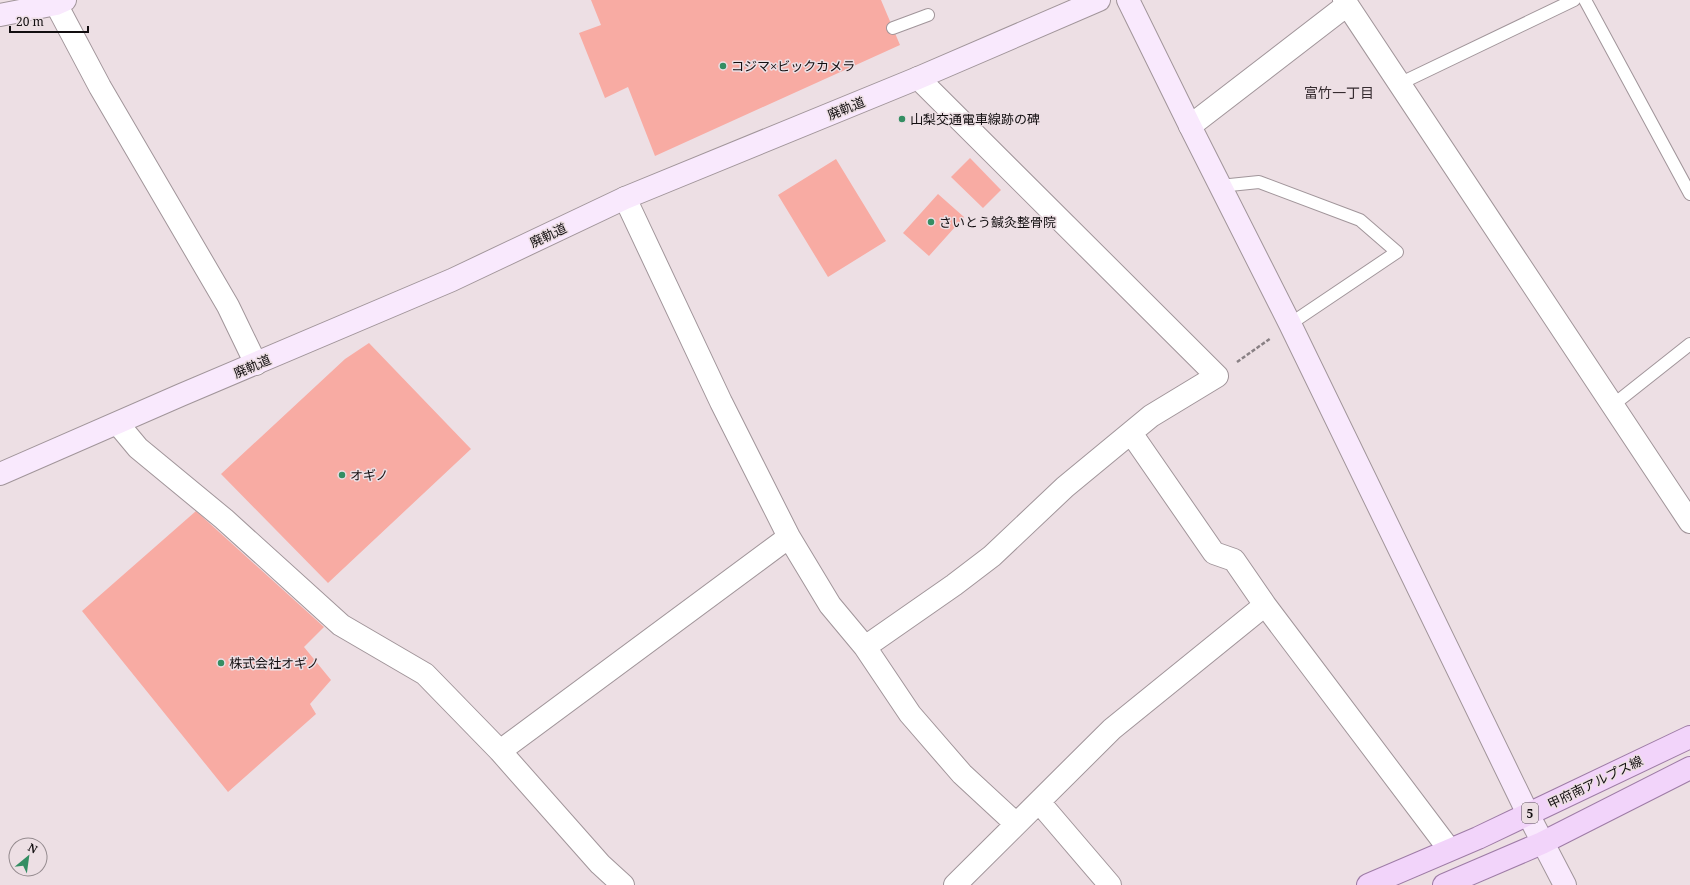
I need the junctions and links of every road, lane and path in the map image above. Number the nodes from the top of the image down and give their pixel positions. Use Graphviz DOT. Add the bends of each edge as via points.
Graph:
graph roads {
  1 [pos="1099,0"];
  2 [pos="1128,0"];
  3 [pos="1574,0"];
  4 [pos="1585,0"];
  5 [pos="61,2"];
  6 [pos="1345,2"];
  7 [pos="928,15"];
  8 [pos="0,16"];
  9 [pos="893,28"];
  10 [pos="918,78"];
  11 [pos="1399,84"];
  12 [pos="1190,126"];
  13 [pos="1220,186"];
  14 [pos="1690,194"];
  15 [pos="625,198"];
  16 [pos="1290,324"];
  17 [pos="1690,344"];
  18 [pos="256,364"];
  19 [pos="1217,376"];
  20 [pos="1612,405"];
  21 [pos="118,424"];
  22 [pos="1131,433"];
  23 [pos="0,474"];
  24 [pos="1690,522"];
  25 [pos="789,537"];
  26 [pos="1265,605"];
  27 [pos="865,647"];
  28 [pos="1690,737"];
  29 [pos="500,751"];
  30 [pos="1690,768"];
  31 [pos="1039,802"];
  32 [pos="1528,814"];
  33 [pos="1016,824"];
  34 [pos="1542,843"];
  35 [pos="1449,849"];
  36 [pos="623,885"];
  37 [pos="955,885"];
  38 [pos="1110,885"];
  39 [pos="1368,885"];
  40 [pos="1444,885"];
  41 [pos="1564,885"];
  1 -- 10 [label="street, 廃軌道"];
  2 -- 12 [label="street"];
  3 -- 11 [label="lane"];
  4 -- 14 [label="lane"];
  5 -- 8 [label="street"];
  5 -- 18 [label="street" via="100,87 228,306"];
  6 -- 11 [label="street"];
  6 -- 12 [label="street"];
  7 -- 9 [label="lane"];
  10 -- 15 [label="street, 廃軌道"];
  10 -- 19 [label="street"];
  11 -- 20 [label="street"];
  12 -- 13 [label="street"];
  13 -- 16 [label="street"];
  13 -- 16 [label="lane" via="1259,182 1360,220 1398,252"];
  15 -- 18 [label="street, 廃軌道" via="452,280"];
  15 -- 25 [label="street" via="721,402"];
  16 -- 19 [label="path"];
  16 -- 32 [label="street"];
  17 -- 20 [label="lane"];
  18 -- 21 [label="street, 廃軌道"];
  19 -- 22 [label="street" via="1151,416"];
  20 -- 24 [label="street"];
  21 -- 23 [label="street, 廃軌道"];
  21 -- 29 [label="street" via="138,448 224,519 341,625 425,674"];
  22 -- 26 [label="street" via="1214,553 1234,560"];
  22 -- 27 [label="street" via="1065,487 992,556"];
  25 -- 27 [label="street" via="830,605"];
  25 -- 29 [label="street"];
  26 -- 31 [label="street" via="1112,729"];
  26 -- 35 [label="street"];
  27 -- 33 [label="street" via="910,714 962,774"];
  28 -- 32 [label="main road, 甲府南アルプス線 / 5"];
  29 -- 36 [label="street" via="600,864"];
  30 -- 34 [label="main road"];
  31 -- 33 [label="street"];
  31 -- 38 [label="street"];
  32 -- 34 [label="street"];
  32 -- 35 [label="main road, 甲府南アルプス線 / 5"];
  33 -- 37 [label="street"];
  34 -- 40 [label="main road"];
  34 -- 41 [label="street"];
  35 -- 39 [label="main road, 甲府南アルプス線 / 5"];
}
